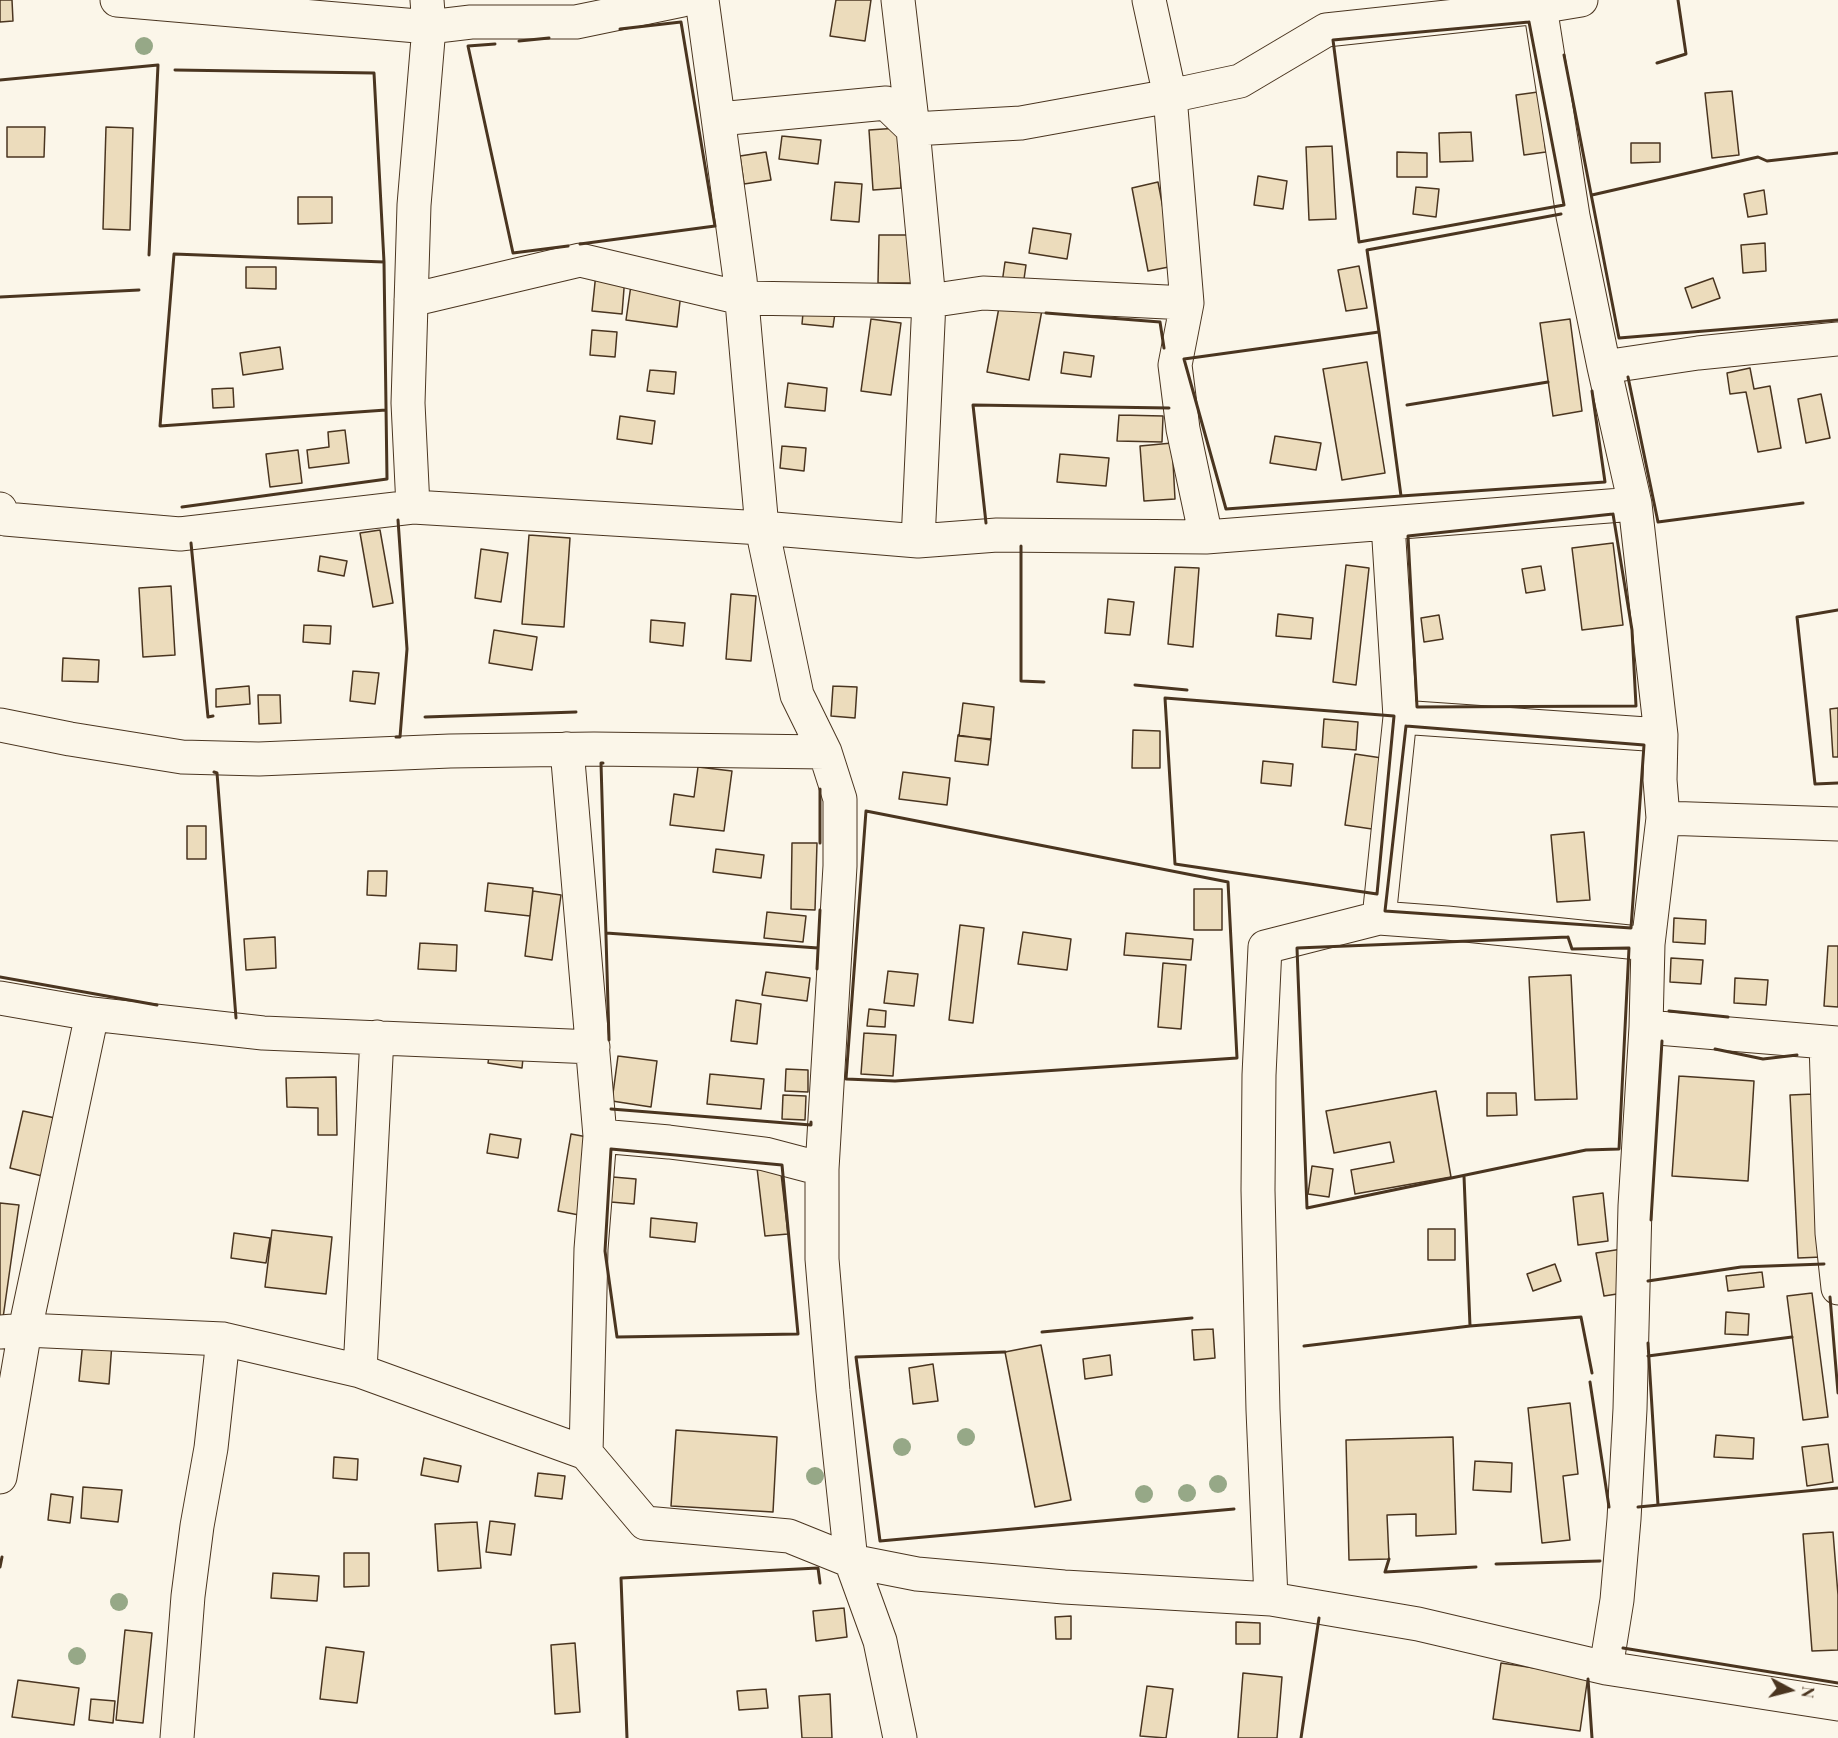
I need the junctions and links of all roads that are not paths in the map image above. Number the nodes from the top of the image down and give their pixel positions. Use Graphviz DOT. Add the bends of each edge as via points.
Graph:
graph roads {
  1 [pos="117,0"];
  2 [pos="682,0"];
  3 [pos="702,0"];
  4 [pos="898,0"];
  5 [pos="1149,0"];
  6 [pos="1581,0"];
  7 [pos="1539,3"];
  8 [pos="428,13"];
  9 [pos="1170,96"];
  10 [pos="719,119"];
  11 [pos="913,129"];
  12 [pos="741,298"];
  13 [pos="411,300"];
  14 [pos="929,301"];
  15 [pos="1187,303"];
  16 [pos="1838,339"];
  17 [pos="1604,367"];
  18 [pos="1635,504"];
  19 [pos="413,507"];
  20 [pos="2,518"];
  21 [pos="1388,524"];
  22 [pos="762,528"];
  23 [pos="1206,537"];
  24 [pos="918,541"];
  25 [pos="1400,717"];
  26 [pos="0,724"];
  27 [pos="1661,735"];
  28 [pos="567,749"];
  29 [pos="825,752"];
  30 [pos="1663,818"];
  31 [pos="1838,824"];
  32 [pos="1378,918"];
  33 [pos="1648,944"];
  34 [pos="0,998"];
  35 [pos="92,1014"];
  36 [pos="1646,1027"];
  37 [pos="376,1037"];
  38 [pos="1832,1043"];
  39 [pos="593,1047"];
  40 [pos="600,1136"];
  41 [pos="822,1169"];
  42 [pos="1838,1288"];
  43 [pos="13,1331"];
  44 [pos="223,1339"];
  45 [pos="360,1371"];
  46 [pos="586,1453"];
  47 [pos="0,1477"];
  48 [pos="851,1561"];
  49 [pos="1271,1599"];
  50 [pos="1606,1668"];
  51 [pos="1838,1704"];
  52 [pos="177,1738"];
  53 [pos="900,1738"];
  1 -- 8 [label="street"];
  2 -- 8 [label="street" via="576,22 471,22"];
  3 -- 10 [label="street"];
  4 -- 11 [label="street"];
  5 -- 9 [label="street"];
  6 -- 7 [label="street"];
  7 -- 9 [label="street" via="1326,30 1240,81"];
  7 -- 17 [label="street" via="1573,216"];
  8 -- 13 [label="street"];
  9 -- 11 [label="street" via="1021,123"];
  9 -- 15 [label="street"];
  10 -- 11 [label="street" via="886,103"];
  10 -- 12 [label="street"];
  11 -- 14 [label="street"];
  12 -- 13 [label="street" via="580,260"];
  12 -- 14 [label="street"];
  12 -- 22 [label="street"];
  13 -- 19 [label="street" via="408,403"];
  14 -- 15 [label="street" via="982,293"];
  14 -- 24 [label="street"];
  15 -- 23 [label="street" via="1176,365 1183,429"];
  16 -- 17 [label="street"];
  17 -- 18 [label="street"];
  18 -- 21 [label="street"];
  18 -- 27 [label="street"];
  19 -- 20 [label="street" via="180,534"];
  19 -- 22 [label="street"];
  21 -- 23 [label="street"];
  21 -- 25 [label="street"];
  22 -- 24 [label="street"];
  22 -- 29 [label="street" via="797,695"];
  23 -- 24 [label="street" via="997,535"];
  25 -- 27 [label="street"];
  25 -- 32 [label="street"];
  26 -- 28 [label="street" via="182,757 259,759"];
  27 -- 30 [label="street" via="1659,780"];
  28 -- 29 [label="street"];
  28 -- 39 [label="street"];
  29 -- 41 [label="street" via="840,800 840,866"];
  30 -- 31 [label="street"];
  30 -- 33 [label="street"];
  32 -- 33 [label="street"];
  32 -- 49 [label="street" via="1265,947 1258,1190"];
  33 -- 36 [label="street"];
  34 -- 35 [label="street"];
  35 -- 37 [label="street" via="263,1033"];
  35 -- 43 [label="street"];
  36 -- 38 [label="street"];
  36 -- 50 [label="street" via="1624,1519"];
  37 -- 39 [label="street"];
  37 -- 45 [label="street"];
  38 -- 42 [label="street" via="1832,1233"];
  39 -- 40 [label="street"];
  40 -- 41 [label="street" via="765,1154"];
  40 -- 46 [label="street" via="591,1249"];
  41 -- 48 [label="street" via="822,1259"];
  43 -- 44 [label="street"];
  43 -- 47 [label="street"];
  44 -- 45 [label="street"];
  44 -- 52 [label="street" via="188,1596"];
  45 -- 46 [label="street"];
  46 -- 48 [label="street" via="645,1522 789,1536"];
  48 -- 49 [label="street" via="917,1574"];
  48 -- 53 [label="street" via="880,1641"];
  49 -- 50 [label="street" via="1418,1624"];
  50 -- 51 [label="street"];
}
